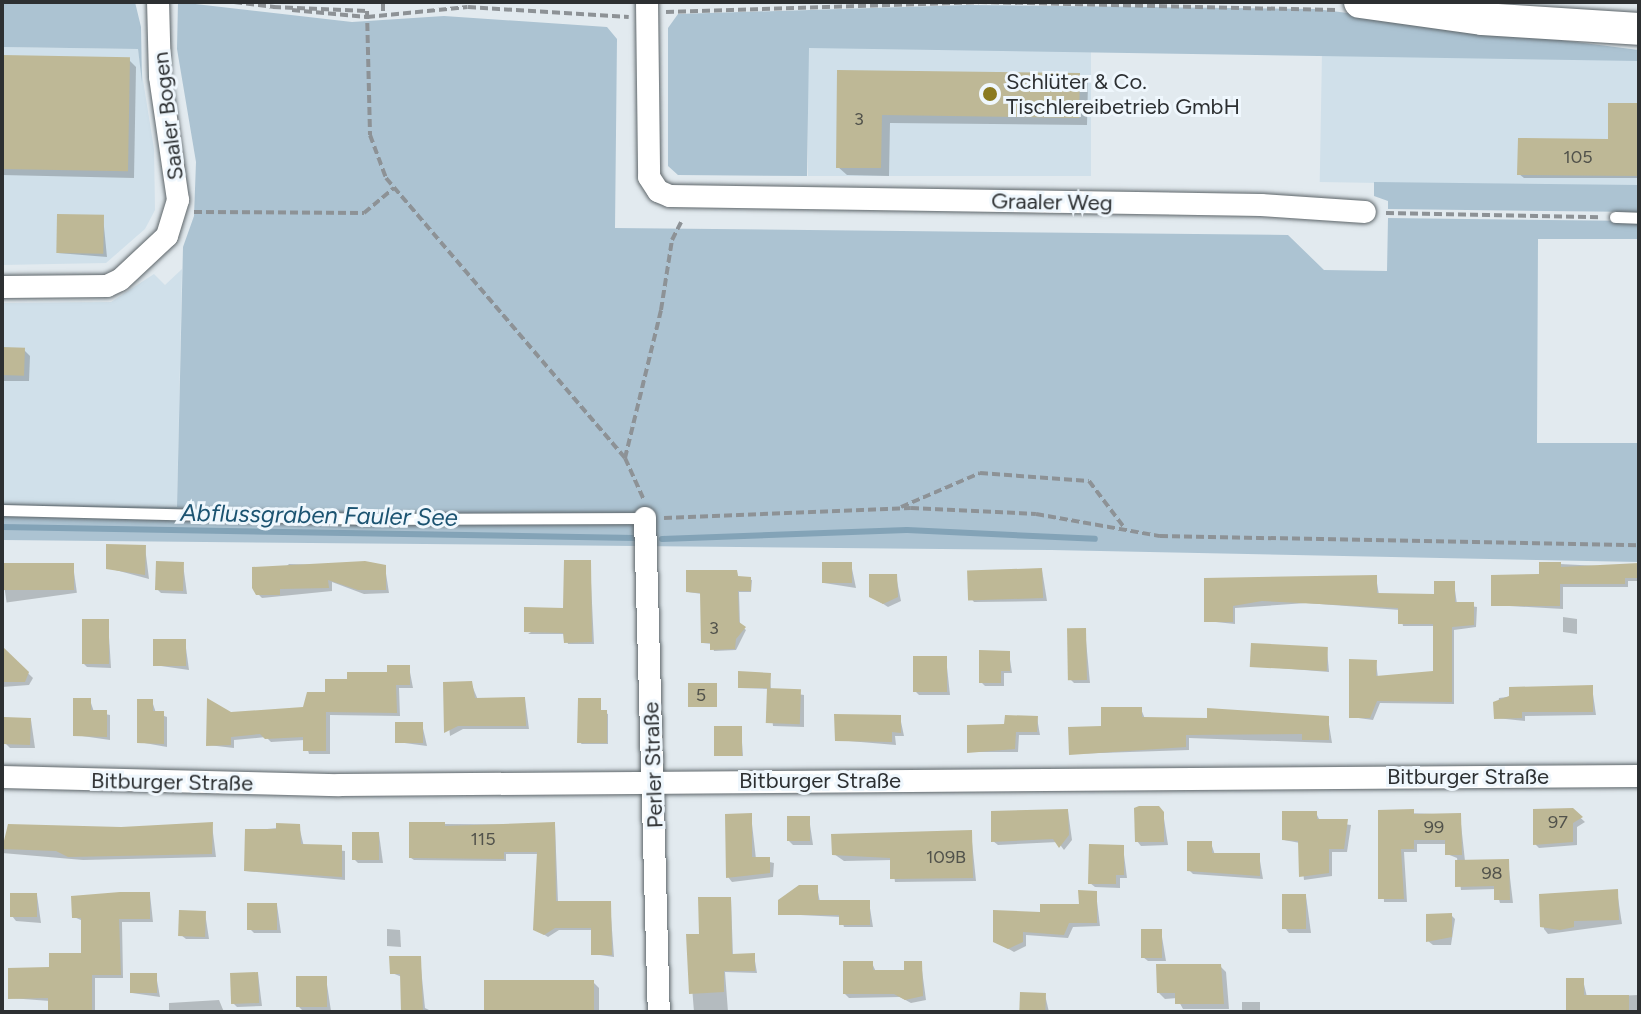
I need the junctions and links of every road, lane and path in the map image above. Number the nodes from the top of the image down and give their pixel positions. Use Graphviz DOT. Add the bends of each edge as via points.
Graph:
graph roads {
  1 [pos="158,2"];
  2 [pos="234,2"];
  3 [pos="647,2"];
  4 [pos="383,3"];
  5 [pos="1352,6"];
  6 [pos="689,8"];
  7 [pos="383,11"];
  8 [pos="584,16"];
  9 [pos="367,17"];
  10 [pos="1639,29"];
  11 [pos="394,188"];
  12 [pos="191,212"];
  13 [pos="1365,212"];
  14 [pos="1615,217"];
  15 [pos="1639,218"];
  16 [pos="681,222"];
  17 [pos="2,287"];
  18 [pos="625,458"];
  19 [pos="897,508"];
  20 [pos="2,510"];
  21 [pos="645,518"];
  22 [pos="1126,530"];
  23 [pos="1639,545"];
  24 [pos="1639,776"];
  25 [pos="2,777"];
  26 [pos="652,783"];
  27 [pos="659,1012"];
  1 -- 17 [label="street, Saaler Bogen" via="160,77 178,200 167,236 107,286"];
  2 -- 9 [label="path" via="367,11"];
  3 -- 13 [label="street, Graaler Weg" via="649,177 658,191 670,196 1261,205"];
  4 -- 7 [label="path"];
  5 -- 6 [label="path" via="979,2"];
  5 -- 10 [label="main road"];
  8 -- 9 [label="path" via="468,7"];
  9 -- 11 [label="path" via="370,135 375,156"];
  11 -- 12 [label="path" via="364,213"];
  11 -- 18 [label="path"];
  13 -- 14 [label="path"];
  14 -- 15 [label="lane"];
  16 -- 18 [label="path" via="672,240"];
  18 -- 21 [label="path" via="646,504"];
  19 -- 21 [label="path"];
  19 -- 22 [label="path" via="1036,514"];
  19 -- 22 [label="path" via="980,473 1089,481"];
  20 -- 21 [label="lane" via="360,519"];
  21 -- 26 [label="street, Perler Straße"];
  22 -- 23 [label="path" via="1160,536"];
  24 -- 26 [label="street, Bitburger Straße"];
  25 -- 26 [label="street, Bitburger Straße" via="339,785"];
  26 -- 27 [label="street, Perler Straße"];
}
